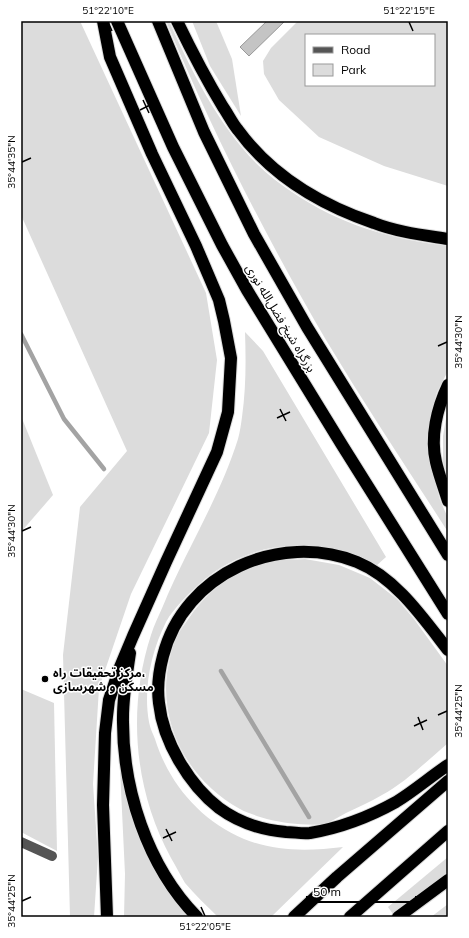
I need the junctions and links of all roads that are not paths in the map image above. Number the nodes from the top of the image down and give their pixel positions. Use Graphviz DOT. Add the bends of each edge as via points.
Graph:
graph roads {
  1 [pos="103,21"];
  2 [pos="117,21"];
  3 [pos="158,21"];
  4 [pos="177,21"];
  5 [pos="448,239"];
  6 [pos="448,385"];
  7 [pos="448,501"];
  8 [pos="448,555"];
  9 [pos="448,614"];
  10 [pos="133,636"];
  11 [pos="448,650"];
  12 [pos="448,766"];
  13 [pos="448,781"];
  14 [pos="448,830"];
  15 [pos="21,842"];
  16 [pos="52,856"];
  17 [pos="448,880"];
  18 [pos="106,917"];
  19 [pos="197,917"];
  20 [pos="294,917"];
  21 [pos="350,917"];
  22 [pos="398,917"];
  1 -- 10 [label="highway" via="110,57 219,300 231,358 228,412 217,452"];
  2 -- 9 [label="highway, بزرگراه شیخ فضل‌الله نوری" via="173,147 247,290"];
  3 -- 8 [label="highway, بزرگراه شیخ فضل‌الله نوری" via="204,132 254,234 307,327"];
  4 -- 5 [label="highway" via="205,77 237,129 273,168 293,183 343,212 375,224"];
  6 -- 7 [label="highway" via="437,414 434,436 435,460"];
  10 -- 18 [label="highway" via="109,700 105,733 103,805"];
  10 -- 19 [label="highway" via="123,716 127,772 142,826 157,860 173,888"];
  11 -- 12 [label="highway" via="399,592 381,575 358,562 328,553 296,551 268,555 226,573 207,586 189,604 172,631 163,655 159,678 159,702 163,726 174,753 203,794 220,809 257,827 308,833 340,826 372,815"];
  13 -- 20 [label="highway"];
  14 -- 21 [label="highway"];
  15 -- 16 [label="lane"];
  17 -- 22 [label="highway"];
}
